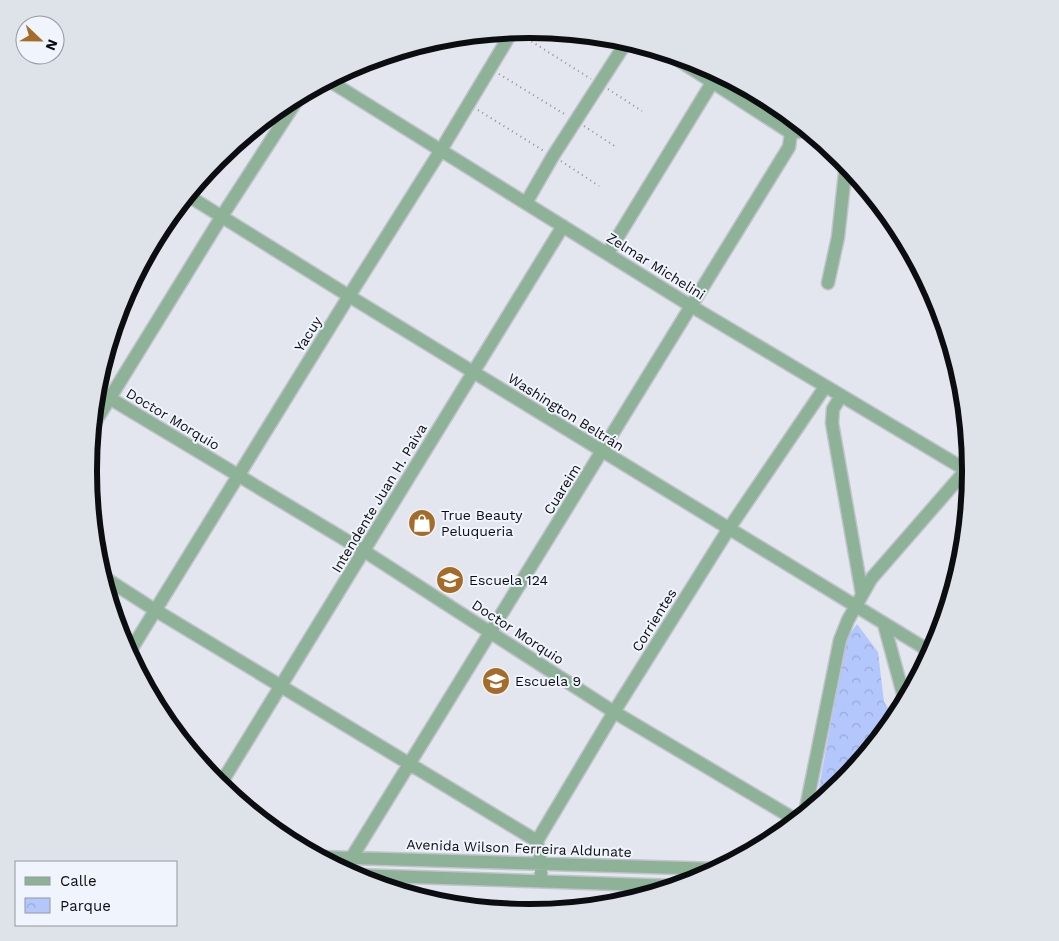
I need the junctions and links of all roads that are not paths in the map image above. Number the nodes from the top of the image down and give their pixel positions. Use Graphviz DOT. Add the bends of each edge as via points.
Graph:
graph roads {
  1 [pos="513,38"];
  2 [pos="623,48"];
  3 [pos="713,79"];
  4 [pos="334,84"];
  5 [pos="728,86"];
  6 [pos="292,108"];
  7 [pos="799,132"];
  8 [pos="791,134"];
  9 [pos="442,150"];
  10 [pos="845,174"];
  11 [pos="193,199"];
  12 [pos="526,203"];
  13 [pos="222,216"];
  14 [pos="563,226"];
  15 [pos="608,253"];
  16 [pos="828,284"];
  17 [pos="349,296"];
  18 [pos="691,306"];
  19 [pos="473,372"];
  20 [pos="825,386"];
  21 [pos="104,394"];
  22 [pos="841,396"];
  23 [pos="110,398"];
  24 [pos="100,414"];
  25 [pos="602,452"];
  26 [pos="962,468"];
  27 [pos="239,476"];
  28 [pos="962,478"];
  29 [pos="728,530"];
  30 [pos="364,551"];
  31 [pos="111,582"];
  32 [pos="862,594"];
  33 [pos="855,606"];
  34 [pos="155,610"];
  35 [pos="884,624"];
  36 [pos="490,631"];
  37 [pos="133,646"];
  38 [pos="924,648"];
  39 [pos="280,685"];
  40 [pos="902,690"];
  41 [pos="614,712"];
  42 [pos="410,764"];
  43 [pos="224,778"];
  44 [pos="806,803"];
  45 [pos="790,816"];
  46 [pos="537,841"];
  47 [pos="335,857"];
  48 [pos="352,858"];
  49 [pos="541,864"];
  50 [pos="700,869"];
  51 [pos="374,875"];
  52 [pos="541,880"];
  53 [pos="655,885"];
  1 -- 9 [label="street, Yacuy" via="490,68"];
  2 -- 12 [label="street"];
  3 -- 15 [label="street"];
  4 -- 9 [label="street, Zelmar Michelini"];
  5 -- 8 [label="street"];
  6 -- 13 [label="street"];
  7 -- 8 [label="street"];
  8 -- 18 [label="street, Cuareim" via="789,147"];
  9 -- 12 [label="street, Zelmar Michelini"];
  9 -- 17 [label="street, Yacuy"];
  10 -- 16 [label="street" via="838,237"];
  11 -- 13 [label="street, Washington Beltrán"];
  12 -- 14 [label="street, Zelmar Michelini"];
  13 -- 17 [label="street, Washington Beltrán"];
  13 -- 23 [label="street"];
  14 -- 15 [label="street, Zelmar Michelini"];
  14 -- 19 [label="street, Intendente Juan H. Paiva"];
  15 -- 18 [label="street, Zelmar Michelini"];
  17 -- 19 [label="street, Washington Beltrán"];
  17 -- 27 [label="street, Yacuy"];
  18 -- 20 [label="street, Zelmar Michelini"];
  18 -- 25 [label="street, Cuareim"];
  19 -- 25 [label="street, Washington Beltrán"];
  19 -- 30 [label="street, Intendente Juan H. Paiva"];
  20 -- 22 [label="street, Zelmar Michelini"];
  20 -- 29 [label="street, Corrientes"];
  21 -- 23 [label="street, Doctor Morquio"];
  22 -- 26 [label="street, Zelmar Michelini"];
  22 -- 32 [label="street" via="833,409 832,423"];
  23 -- 24 [label="street"];
  23 -- 27 [label="street, Doctor Morquio"];
  25 -- 29 [label="street, Washington Beltrán"];
  25 -- 36 [label="street, Cuareim"];
  27 -- 30 [label="street, Doctor Morquio"];
  27 -- 34 [label="street, Yacuy"];
  28 -- 32 [label="street" via="887,558"];
  29 -- 33 [label="street, Washington Beltrán"];
  29 -- 41 [label="street, Corrientes"];
  30 -- 36 [label="street, Doctor Morquio"];
  30 -- 39 [label="street, Intendente Juan H. Paiva"];
  31 -- 34 [label="street"];
  32 -- 33 [label="street"];
  33 -- 35 [label="street, Washington Beltrán"];
  33 -- 44 [label="street" via="840,640"];
  34 -- 37 [label="street, Yacuy"];
  34 -- 39 [label="street"];
  35 -- 38 [label="street, Washington Beltrán"];
  35 -- 40 [label="street"];
  36 -- 41 [label="street, Doctor Morquio"];
  36 -- 42 [label="street, Cuareim"];
  39 -- 42 [label="street"];
  39 -- 43 [label="street, Intendente Juan H. Paiva"];
  41 -- 45 [label="street, Doctor Morquio"];
  41 -- 46 [label="street, Corrientes"];
  42 -- 46 [label="street"];
  42 -- 48 [label="street, Cuareim"];
  46 -- 49 [label="street"];
  47 -- 48 [label="street, Avenida Wilson Ferreira Aldunate"];
  48 -- 49 [label="street, Avenida Wilson Ferreira Aldunate"];
  49 -- 50 [label="street, Avenida Wilson Ferreira Aldunate"];
  49 -- 52 [label="street"];
  51 -- 52 [label="street"];
  52 -- 53 [label="street"];
}
